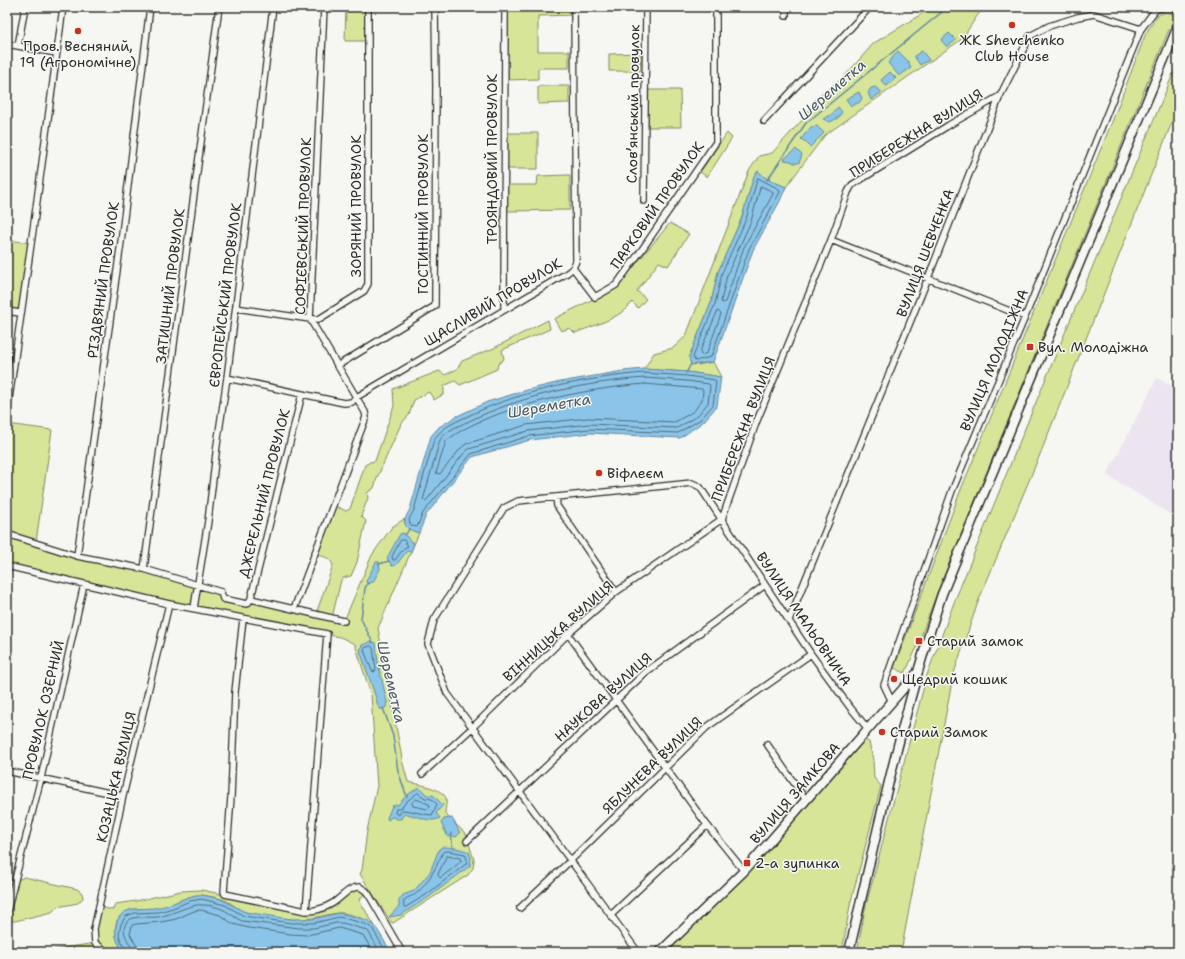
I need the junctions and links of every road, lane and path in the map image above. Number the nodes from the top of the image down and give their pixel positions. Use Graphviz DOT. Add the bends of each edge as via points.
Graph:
graph roads {
  1 [pos="25,7"];
  2 [pos="63,7"];
  3 [pos="150,7"];
  4 [pos="219,7"];
  5 [pos="273,7"];
  6 [pos="324,7"];
  7 [pos="368,7"];
  8 [pos="435,7"];
  9 [pos="505,7"];
  10 [pos="574,7"];
  11 [pos="646,7"];
  12 [pos="716,7"];
  13 [pos="786,7"];
  14 [pos="870,7"];
  15 [pos="1164,7"];
  16 [pos="1170,7"];
  17 [pos="1178,10"];
  18 [pos="786,16"];
  19 [pos="1178,26"];
  20 [pos="1141,29"];
  21 [pos="7,44"];
  22 [pos="18,46"];
  23 [pos="56,53"];
  24 [pos="1000,96"];
  25 [pos="764,121"];
  26 [pos="644,201"];
  27 [pos="831,240"];
  28 [pos="573,268"];
  29 [pos="928,278"];
  30 [pos="236,308"];
  31 [pos="504,310"];
  32 [pos="7,311"];
  33 [pos="20,313"];
  34 [pos="1025,317"];
  35 [pos="310,320"];
  36 [pos="337,366"];
  37 [pos="227,378"];
  38 [pos="302,394"];
  39 [pos="355,398"];
  40 [pos="7,412"];
  41 [pos="556,497"];
  42 [pos="722,520"];
  43 [pos="7,534"];
  44 [pos="78,556"];
  45 [pos="7,566"];
  46 [pos="144,569"];
  47 [pos="84,584"];
  48 [pos="766,584"];
  49 [pos="197,585"];
  50 [pos="616,592"];
  51 [pos="251,598"];
  52 [pos="169,604"];
  53 [pos="194,608"];
  54 [pos="294,609"];
  55 [pos="243,618"];
  56 [pos="789,620"];
  57 [pos="344,621"];
  58 [pos="568,634"];
  59 [pos="811,654"];
  60 [pos="917,672"];
  61 [pos="617,700"];
  62 [pos="893,701"];
  63 [pos="472,727"];
  64 [pos="868,729"];
  65 [pos="767,744"];
  66 [pos="666,768"];
  67 [pos="7,771"];
  68 [pos="422,774"];
  69 [pos="40,778"];
  70 [pos="519,791"];
  71 [pos="123,796"];
  72 [pos="806,800"];
  73 [pos="707,825"];
  74 [pos="467,841"];
  75 [pos="571,860"];
  76 [pos="744,871"];
  77 [pos="520,908"];
  78 [pos="306,911"];
  79 [pos="7,912"];
  80 [pos="611,915"];
  81 [pos="107,952"];
  82 [pos="402,952"];
  83 [pos="638,952"];
  84 [pos="660,952"];
  85 [pos="849,952"];
  1 -- 22 [label="street"];
  2 -- 23 [label="street"];
  3 -- 44 [label="street, РІЗДВЯНИЙ ПРОВУЛОК"];
  4 -- 46 [label="street, ЗАТИШНИЙ ПРОВУЛОК"];
  5 -- 30 [label="street, ЄВРОПЕЙСЬКИЙ ПРОВУЛОК"];
  6 -- 35 [label="street, СОФІЄВСЬКИЙ ПРОВУЛОК"];
  7 -- 35 [label="street, ЗОРЯНИЙ ПРОВУЛОК" via="368,284 364,291 318,319"];
  8 -- 36 [label="street, ГОСТИННИЙ ПРОВУЛОК" via="435,306"];
  9 -- 31 [label="street, ТРОЯНДОВИЙ ПРОВУЛОК"];
  10 -- 28 [label="street, ЩАСЛИВИЙ ПРОВУЛОК" via="576,261"];
  11 -- 26 [label="street, Словʼянський провулок"];
  12 -- 28 [label="street, ПАРКОВИЙ ПРОВУЛОК" via="716,142 616,285 595,297"];
  13 -- 18 [label="street"];
  14 -- 25 [label="street"];
  15 -- 20 [label="street" via="1156,9"];
  16 -- 17 [label="street"];
  19 -- 60 [label="main road" via="942,594"];
  20 -- 24 [label="street, ВУЛИЦЯ ШЕВЧЕНКА" via="1094,14 1049,26 1030,36"];
  20 -- 34 [label="street, ВУЛИЦЯ МОЛОДІЖНА"];
  21 -- 22 [label="street"];
  22 -- 23 [label="street"];
  23 -- 33 [label="street"];
  24 -- 27 [label="street, ПРИБЕРЕЖНА ВУЛИЦЯ" via="949,124 852,185"];
  24 -- 29 [label="street, ВУЛИЦЯ ШЕВЧЕНКА"];
  27 -- 29 [label="street"];
  27 -- 42 [label="street, ПРИБЕРЕЖНА ВУЛИЦЯ" via="756,423"];
  28 -- 31 [label="street, ЩАСЛИВИЙ ПРОВУЛОК"];
  29 -- 34 [label="street"];
  29 -- 56 [label="street, ВУЛИЦЯ ШЕВЧЕНКА"];
  30 -- 35 [label="street"];
  30 -- 37 [label="street, ЄВРОПЕЙСЬКИЙ ПРОВУЛОК"];
  31 -- 39 [label="street, ЩАСЛИВИЙ ПРОВУЛОК"];
  32 -- 33 [label="street"];
  33 -- 40 [label="street"];
  34 -- 62 [label="street, ВУЛИЦЯ МОЛОДІЖНА" via="952,491 890,666 884,685"];
  35 -- 36 [label="street, СОФІЄВСЬКИЙ ПРОВУЛОК"];
  36 -- 39 [label="street, СОФІЄВСЬКИЙ ПРОВУЛОК"];
  37 -- 38 [label="street, ЩАСЛИВИЙ ПРОВУЛОК"];
  37 -- 49 [label="street, ЄВРОПЕЙСЬКИЙ ПРОВУЛОК"];
  38 -- 39 [label="street, ЩАСЛИВИЙ ПРОВУЛОК" via="344,403 352,402"];
  38 -- 51 [label="street, ДЖЕРЕЛЬНИЙ ПРОВУЛОК"];
  39 -- 54 [label="street, СОФІЄВСЬКИЙ ПРОВУЛОК" via="365,412 365,421"];
  41 -- 42 [label="street, ПРИБЕРЕЖНА ВУЛИЦЯ" via="692,483 700,486"];
  41 -- 50 [label="street" via="557,506"];
  41 -- 63 [label="street, ПРИБЕРЕЖНА ВУЛИЦЯ" via="518,501 504,508 434,620 428,644 447,693"];
  42 -- 48 [label="street, ВУЛИЦЯ МАЛЬОВНИЧА"];
  42 -- 50 [label="street, ВІННИЦЬКА ВУЛИЦЯ"];
  43 -- 44 [label="street"];
  44 -- 46 [label="street"];
  45 -- 47 [label="street"];
  46 -- 49 [label="street"];
  47 -- 52 [label="street"];
  47 -- 69 [label="street, ПРОВУЛОК ОЗЕРНИЙ"];
  48 -- 56 [label="street, ВУЛИЦЯ МАЛЬОВНИЧА"];
  48 -- 61 [label="street, НАУКОВА ВУЛИЦЯ" via="646,672"];
  49 -- 53 [label="street, ЄВРОПЕЙСЬКИЙ ПРОВУЛОК"];
  49 -- 54 [label="street" via="221,592 223,598 247,604 251,599"];
  50 -- 58 [label="street, ВІННИЦЬКА ВУЛИЦЯ"];
  52 -- 53 [label="street"];
  52 -- 71 [label="street, КОЗАЦЬКА ВУЛИЦЯ"];
  53 -- 55 [label="street"];
  54 -- 57 [label="street"];
  55 -- 78 [label="street" via="235,692 232,797 223,891 225,894"];
  55 -- 78 [label="street" via="327,634"];
  56 -- 59 [label="street, ВУЛИЦЯ МАЛЬОВНИЧА"];
  58 -- 61 [label="street"];
  58 -- 63 [label="street, ВІННИЦЬКА ВУЛИЦЯ"];
  59 -- 64 [label="street, ВУЛИЦЯ МАЛЬОВНИЧА"];
  59 -- 66 [label="street, ЯБЛУНЕВА ВУЛИЦЯ" via="706,728"];
  60 -- 62 [label="main road, ВУЛИЦЯ ЗАМКОВА"];
  60 -- 85 [label="main road"];
  61 -- 66 [label="street"];
  61 -- 70 [label="street, НАУКОВА ВУЛИЦЯ"];
  62 -- 64 [label="main road, ВУЛИЦЯ ЗАМКОВА"];
  63 -- 68 [label="street, ВІННИЦЬКА ВУЛИЦЯ"];
  63 -- 70 [label="street, ПРИБЕРЕЖНА ВУЛИЦЯ"];
  64 -- 72 [label="main road, ВУЛИЦЯ ЗАМКОВА"];
  65 -- 72 [label="street"];
  66 -- 73 [label="street"];
  66 -- 75 [label="street, ЯБЛУНЕВА ВУЛИЦЯ"];
  67 -- 69 [label="street"];
  69 -- 71 [label="street"];
  69 -- 79 [label="street, ПРОВУЛОК ОЗЕРНИЙ"];
  70 -- 74 [label="street, НАУКОВА ВУЛИЦЯ"];
  70 -- 75 [label="street, ПРИБЕРЕЖНА ВУЛИЦЯ"];
  71 -- 81 [label="street, КОЗАЦЬКА ВУЛИЦЯ" via="94,929 95,943"];
  72 -- 76 [label="main road, ВУЛИЦЯ ЗАМКОВА"];
  73 -- 76 [label="street"];
  73 -- 80 [label="street"];
  75 -- 77 [label="street, ЯБЛУНЕВА ВУЛИЦЯ"];
  75 -- 80 [label="street, ПРИБЕРЕЖНА ВУЛИЦЯ"];
  76 -- 84 [label="main road, ВУЛИЦЯ ЗАМКОВА"];
  78 -- 82 [label="street" via="326,906 351,889 360,887 369,895"];
  80 -- 83 [label="street, ПРИБЕРЕЖНА ВУЛИЦЯ"];
}
